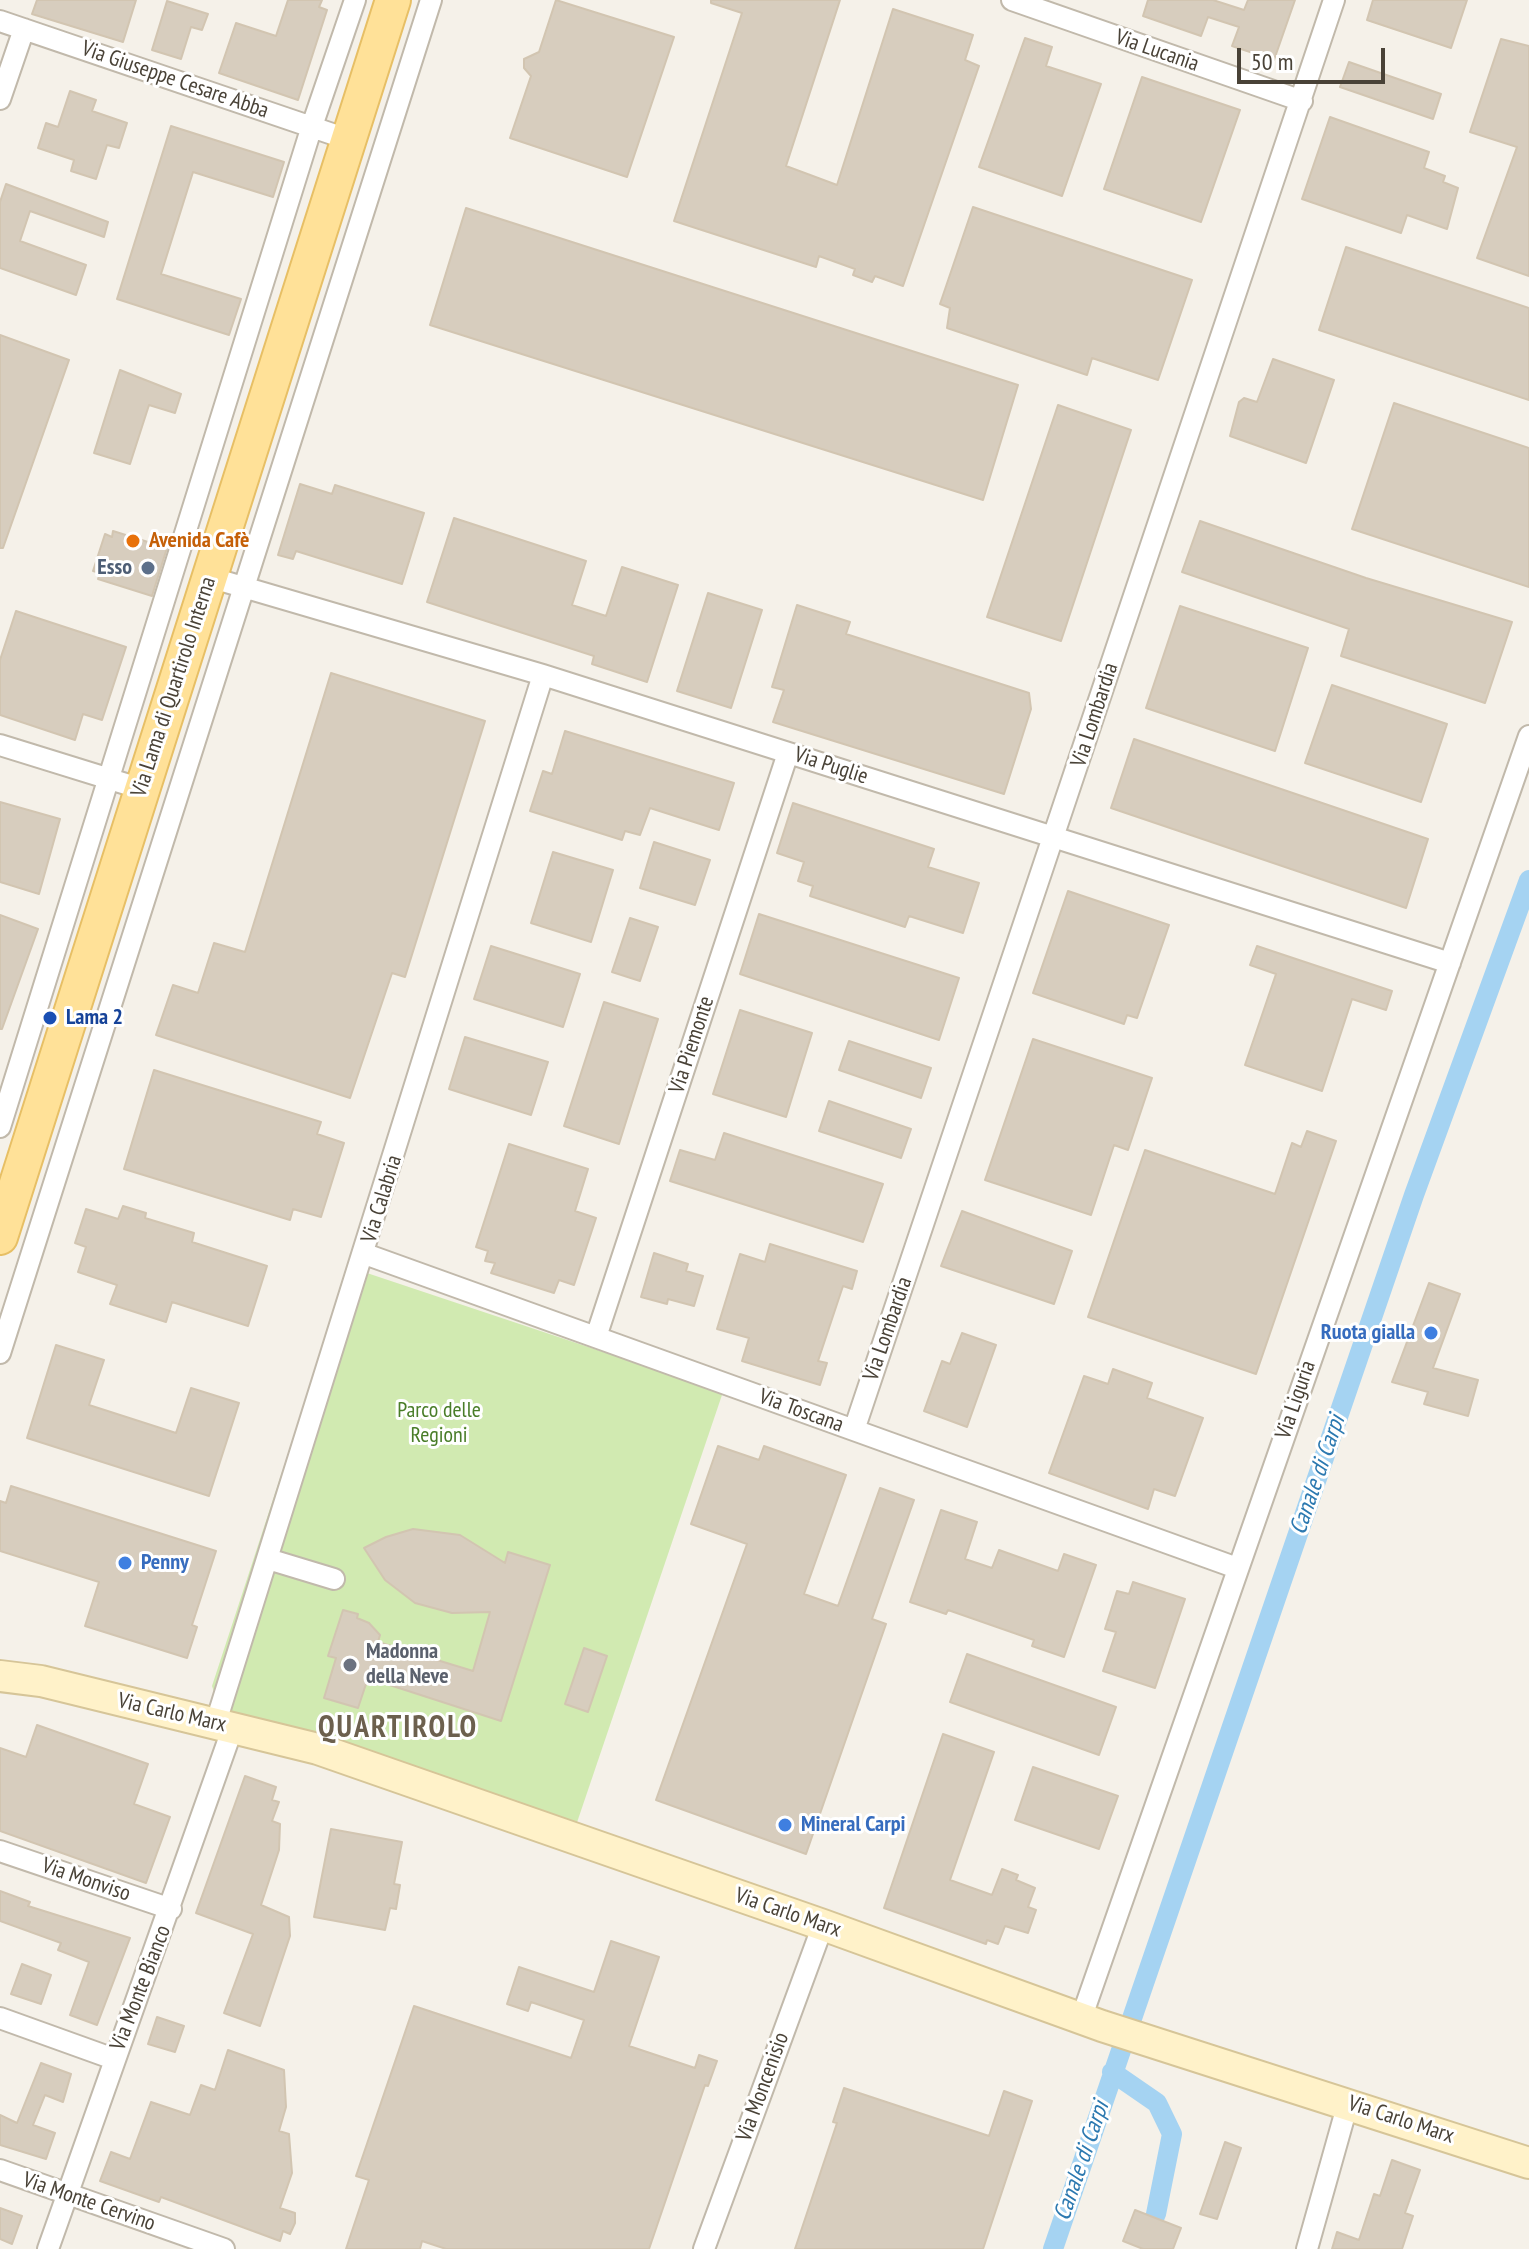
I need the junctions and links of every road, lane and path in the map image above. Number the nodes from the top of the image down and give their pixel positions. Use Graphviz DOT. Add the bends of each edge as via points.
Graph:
graph roads {
  1 [pos="2,0"];
  2 [pos="355,0"];
  3 [pos="393,0"];
  4 [pos="431,0"];
  5 [pos="1012,0"];
  6 [pos="1334,0"];
  7 [pos="0,8"];
  8 [pos="0,21"];
  9 [pos="24,29"];
  10 [pos="0,99"];
  11 [pos="1302,101"];
  12 [pos="312,126"];
  13 [pos="350,140"];
  14 [pos="250,452"];
  15 [pos="206,475"];
  16 [pos="209,577"];
  17 [pos="245,589"];
  18 [pos="543,675"];
  19 [pos="1529,736"];
  20 [pos="0,745"];
  21 [pos="788,753"];
  22 [pos="107,778"];
  23 [pos="142,789"];
  24 [pos="1054,837"];
  25 [pos="1450,963"];
  26 [pos="0,1127"];
  27 [pos="0,1237"];
  28 [pos="365,1254"];
  29 [pos="596,1337"];
  30 [pos="0,1353"];
  31 [pos="854,1430"];
  32 [pos="268,1559"];
  33 [pos="1237,1568"];
  34 [pos="334,1579"];
  35 [pos="0,1664"];
  36 [pos="0,1676"];
  37 [pos="41,1681"];
  38 [pos="224,1725"];
  39 [pos="0,1851"];
  40 [pos="171,1909"];
  41 [pos="823,1925"];
  42 [pos="0,2018"];
  43 [pos="1091,2023"];
  44 [pos="114,2059"];
  45 [pos="1348,2103"];
  46 [pos="1529,2163"];
  47 [pos="0,2170"];
  48 [pos="67,2193"];
  49 [pos="48,2249"];
  50 [pos="224,2249"];
  51 [pos="704,2249"];
  52 [pos="1307,2249"];
  1 -- 7 [label="street"];
  2 -- 12 [label="street"];
  3 -- 13 [label="main road, Via Lama di Quartirolo Interna"];
  4 -- 17 [label="street"];
  5 -- 11 [label="street, Via Lucania"];
  6 -- 11 [label="street, Via Lombardia"];
  8 -- 9 [label="street, Via Giuseppe Cesare Abba"];
  9 -- 10 [label="street"];
  9 -- 12 [label="street, Via Giuseppe Cesare Abba"];
  11 -- 24 [label="street, Via Lombardia"];
  12 -- 13 [label="street, Via Giuseppe Cesare Abba"];
  12 -- 15 [label="street"];
  13 -- 14 [label="main road, Via Lama di Quartirolo Interna"];
  14 -- 15 [label="street"];
  14 -- 16 [label="main road, Via Lama di Quartirolo Interna"];
  15 -- 22 [label="street"];
  16 -- 17 [label="street, Via Puglie"];
  16 -- 23 [label="main road, Via Lama di Quartirolo Interna"];
  17 -- 18 [label="street, Via Puglie"];
  17 -- 30 [label="street"];
  18 -- 21 [label="street, Via Puglie"];
  18 -- 28 [label="street, Via Calabria"];
  19 -- 25 [label="street, Via Liguria"];
  20 -- 22 [label="street"];
  21 -- 24 [label="street, Via Puglie"];
  21 -- 29 [label="street, Via Piemonte"];
  22 -- 23 [label="street"];
  22 -- 26 [label="street"];
  23 -- 27 [label="main road, Via Lama di Quartirolo Interna"];
  24 -- 25 [label="street, Via Puglie"];
  24 -- 31 [label="street, Via Lombardia"];
  25 -- 33 [label="street, Via Liguria"];
  28 -- 29 [label="street, Via Toscana"];
  28 -- 32 [label="street, Via Calabria"];
  29 -- 31 [label="street, Via Toscana"];
  31 -- 33 [label="street, Via Toscana"];
  32 -- 34 [label="street"];
  32 -- 38 [label="street, Via Calabria"];
  33 -- 43 [label="street, Via Liguria"];
  35 -- 37 [label="street, Via Carlo Marx"];
  36 -- 37 [label="street, Via Carlo Marx"];
  37 -- 38 [label="street, Via Carlo Marx"];
  38 -- 40 [label="street, Via Monte Bianco"];
  38 -- 41 [label="street, Via Carlo Marx" via="318,1749"];
  39 -- 40 [label="street, Via Monviso"];
  40 -- 44 [label="street, Via Monte Bianco"];
  41 -- 43 [label="street, Via Carlo Marx"];
  41 -- 51 [label="street, Via Moncenisio"];
  42 -- 44 [label="street"];
  43 -- 45 [label="street, Via Carlo Marx"];
  44 -- 48 [label="street, Via Monte Bianco"];
  45 -- 46 [label="street, Via Carlo Marx"];
  45 -- 52 [label="street"];
  47 -- 48 [label="street, Via Monte Cervino"];
  48 -- 49 [label="street, Via Monte Bianco"];
  48 -- 50 [label="street, Via Monte Cervino"];
}
